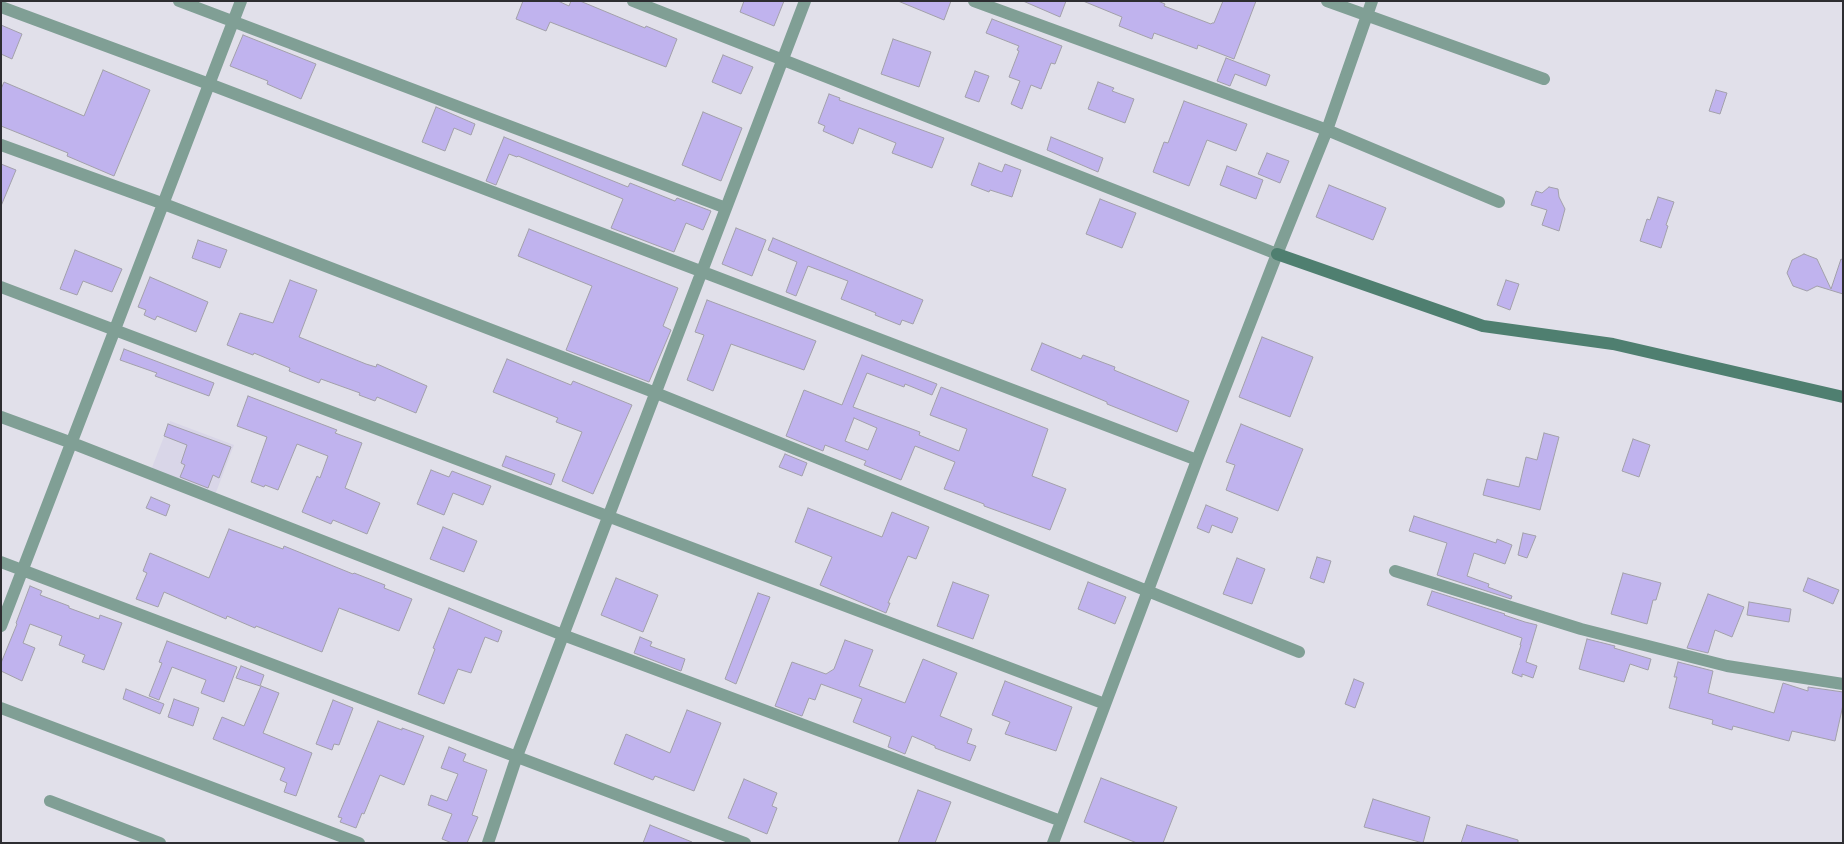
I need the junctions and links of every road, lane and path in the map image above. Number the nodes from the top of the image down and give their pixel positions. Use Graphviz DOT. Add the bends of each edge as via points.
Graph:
graph roads {
  1 [pos="179,1"];
  2 [pos="241,1"];
  3 [pos="633,1"];
  4 [pos="805,1"];
  5 [pos="974,1"];
  6 [pos="1328,1"];
  7 [pos="1372,1"];
  8 [pos="1,7"];
  9 [pos="1367,16"];
  10 [pos="234,22"];
  11 [pos="783,59"];
  12 [pos="1544,78"];
  13 [pos="209,84"];
  14 [pos="1327,130"];
  15 [pos="1,145"];
  16 [pos="1499,202"];
  17 [pos="164,204"];
  18 [pos="726,208"];
  19 [pos="1277,254"];
  20 [pos="702,272"];
  21 [pos="1,286"];
  22 [pos="115,330"];
  23 [pos="656,393"];
  24 [pos="1843,397"];
  25 [pos="1,417"];
  26 [pos="72,443"];
  27 [pos="1196,460"];
  28 [pos="608,517"];
  29 [pos="1,562"];
  30 [pos="23,570"];
  31 [pos="1395,571"];
  32 [pos="1148,590"];
  33 [pos="1,626"];
  34 [pos="563,635"];
  35 [pos="1299,652"];
  36 [pos="1843,684"];
  37 [pos="1105,704"];
  38 [pos="1,708"];
  39 [pos="517,756"];
  40 [pos="50,801"];
  41 [pos="1061,821"];
  42 [pos="160,843"];
  43 [pos="359,843"];
  44 [pos="488,843"];
  45 [pos="746,843"];
  46 [pos="1053,843"];
  1 -- 10 [label="street"];
  2 -- 10 [label="street"];
  3 -- 11 [label="street"];
  4 -- 11 [label="street"];
  5 -- 14 [label="street"];
  6 -- 9 [label="street"];
  7 -- 9 [label="street"];
  8 -- 13 [label="street"];
  9 -- 12 [label="street"];
  9 -- 14 [label="street"];
  10 -- 13 [label="street"];
  10 -- 18 [label="street"];
  11 -- 18 [label="street"];
  11 -- 19 [label="street"];
  13 -- 17 [label="street"];
  13 -- 20 [label="street"];
  14 -- 16 [label="street"];
  14 -- 19 [label="street"];
  15 -- 17 [label="street"];
  17 -- 22 [label="street"];
  17 -- 23 [label="street"];
  18 -- 20 [label="street"];
  19 -- 24 [label="street" via="1483,326 1613,344"];
  19 -- 27 [label="street"];
  20 -- 23 [label="street"];
  20 -- 27 [label="street"];
  21 -- 22 [label="street"];
  22 -- 26 [label="street"];
  22 -- 28 [label="street"];
  23 -- 28 [label="street"];
  23 -- 32 [label="street"];
  25 -- 26 [label="street"];
  26 -- 30 [label="street"];
  26 -- 34 [label="street"];
  27 -- 32 [label="street"];
  28 -- 34 [label="street"];
  28 -- 37 [label="street"];
  29 -- 30 [label="street"];
  30 -- 33 [label="street"];
  30 -- 39 [label="street"];
  31 -- 36 [label="street" via="1581,629 1727,666"];
  32 -- 35 [label="street"];
  32 -- 37 [label="street"];
  34 -- 39 [label="street"];
  34 -- 41 [label="street"];
  37 -- 41 [label="street"];
  38 -- 43 [label="street"];
  39 -- 44 [label="street"];
  39 -- 45 [label="street"];
  40 -- 42 [label="street"];
  41 -- 46 [label="street"];
}
